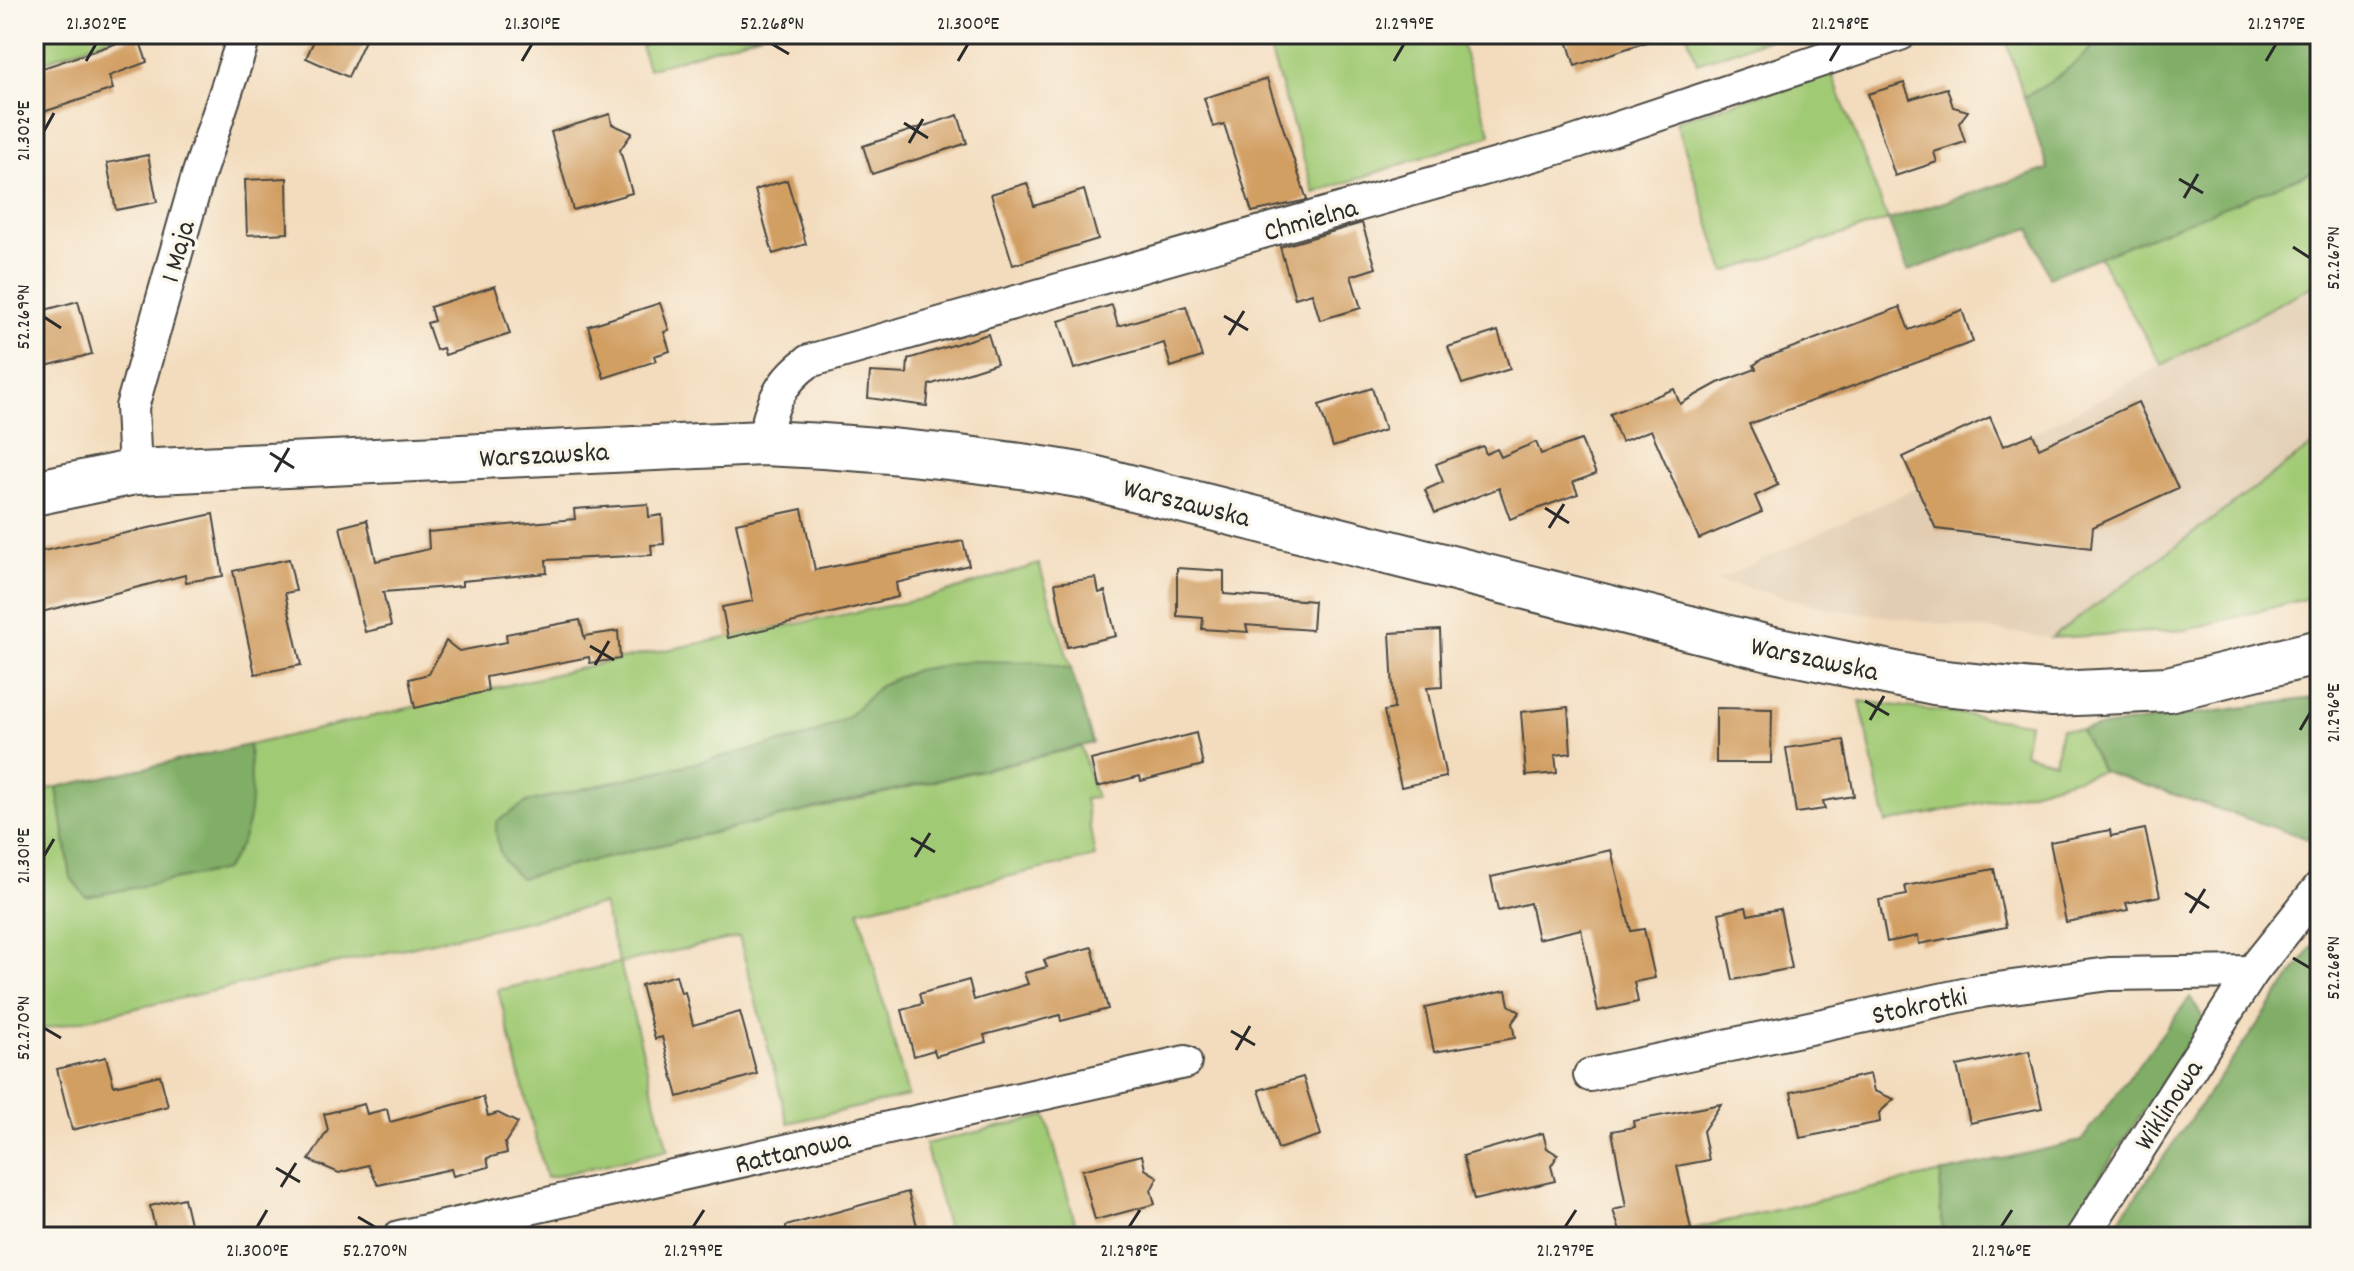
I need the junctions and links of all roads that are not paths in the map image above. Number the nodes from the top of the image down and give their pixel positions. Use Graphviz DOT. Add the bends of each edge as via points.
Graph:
graph roads {
  1 [pos="245,34"];
  2 [pos="1900,34"];
  3 [pos="763,443"];
  4 [pos="135,472"];
  5 [pos="34,493"];
  6 [pos="2320,652"];
  7 [pos="2320,887"];
  8 [pos="2252,972"];
  9 [pos="1185,1062"];
  10 [pos="1590,1075"];
  11 [pos="399,1237"];
  12 [pos="2082,1237"];
  1 -- 4 [label="street, 1 Maja" via="132,407"];
  2 -- 3 [label="street, Chmielna" via="1564,146 809,361 789,376 771,409"];
  3 -- 4 [label="main road, Warszawska"];
  3 -- 6 [label="main road, Warszawska" via="938,455 1085,476 1769,648 1934,682 2053,694 2168,689"];
  4 -- 5 [label="main road, Warszawska"];
  7 -- 8 [label="street, Wiklinowa"];
  8 -- 10 [label="street, Stokrotki" via="2109,974 1982,991"];
  8 -- 12 [label="street, Wiklinowa"];
  9 -- 11 [label="street, Rattanowa"];
}
